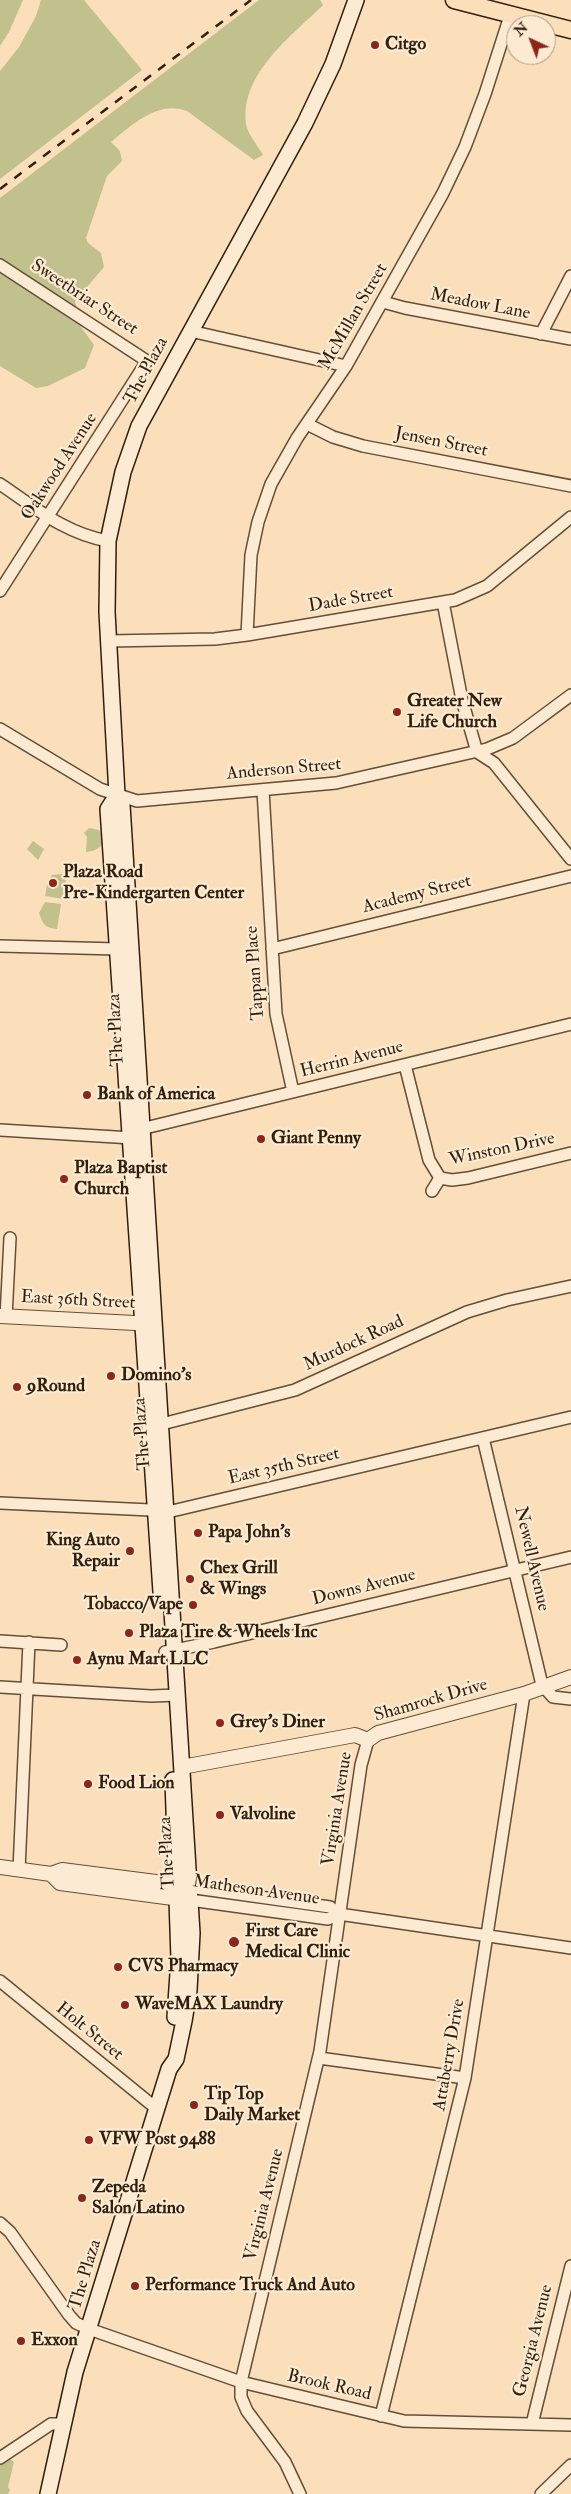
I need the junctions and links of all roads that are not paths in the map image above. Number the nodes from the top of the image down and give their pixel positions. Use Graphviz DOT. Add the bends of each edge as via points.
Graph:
graph roads {
  1 [pos="356,0"];
  2 [pos="454,0"];
  3 [pos="506,15"];
  4 [pos="556,27"];
  5 [pos="506,28"];
  6 [pos="571,30"];
  7 [pos="0,265"];
  8 [pos="571,276"];
  9 [pos="383,302"];
  10 [pos="190,331"];
  11 [pos="541,334"];
  12 [pos="571,340"];
  13 [pos="147,362"];
  14 [pos="346,366"];
  15 [pos="307,424"];
  16 [pos="0,484"];
  17 [pos="571,486"];
  18 [pos="48,517"];
  19 [pos="571,517"];
  20 [pos="108,541"];
  21 [pos="0,591"];
  22 [pos="443,602"];
  23 [pos="247,635"];
  24 [pos="109,641"];
  25 [pos="571,695"];
  26 [pos="0,729"];
  27 [pos="477,752"];
  28 [pos="263,790"];
  29 [pos="116,795"];
  30 [pos="571,859"];
  31 [pos="571,876"];
  32 [pos="0,946"];
  33 [pos="118,949"];
  34 [pos="272,949"];
  35 [pos="571,1024"];
  36 [pos="405,1065"];
  37 [pos="293,1092"];
  38 [pos="0,1130"];
  39 [pos="136,1133"];
  40 [pos="571,1153"];
  41 [pos="440,1178"];
  42 [pos="432,1191"];
  43 [pos="10,1238"];
  44 [pos="571,1286"];
  45 [pos="3,1316"];
  46 [pos="148,1324"];
  47 [pos="571,1417"];
  48 [pos="155,1426"];
  49 [pos="483,1438"];
  50 [pos="0,1503"];
  51 [pos="161,1510"];
  52 [pos="571,1557"];
  53 [pos="515,1570"];
  54 [pos="0,1641"];
  55 [pos="29,1642"];
  56 [pos="61,1645"];
  57 [pos="170,1651"];
  58 [pos="571,1677"];
  59 [pos="0,1687"];
  60 [pos="26,1688"];
  61 [pos="543,1688"];
  62 [pos="524,1694"];
  63 [pos="173,1695"];
  64 [pos="571,1699"];
  65 [pos="368,1740"];
  66 [pos="182,1767"];
  67 [pos="0,1867"];
  68 [pos="18,1870"];
  69 [pos="183,1893"];
  70 [pos="339,1914"];
  71 [pos="487,1937"];
  72 [pos="571,1948"];
  73 [pos="0,1981"];
  74 [pos="318,2058"];
  75 [pos="465,2078"];
  76 [pos="157,2109"];
  77 [pos="0,2223"];
  78 [pos="5,2234"];
  79 [pos="571,2266"];
  80 [pos="89,2329"];
  81 [pos="241,2382"];
  82 [pos="382,2416"];
  83 [pos="62,2424"];
  84 [pos="532,2424"];
  85 [pos="571,2425"];
  86 [pos="0,2458"];
  87 [pos="571,2465"];
  88 [pos="48,2494"];
  89 [pos="300,2494"];
  90 [pos="541,2494"];
  1 -- 10 [label="main road, The Plaza" via="333,64 305,124"];
  2 -- 3 [label="main road"];
  4 -- 6 [label="main road"];
  5 -- 9 [label="street, McMillan Street" via="465,147"];
  7 -- 13 [label="street, Sweetbriar Street"];
  8 -- 11 [label="street"];
  9 -- 11 [label="street, Meadow Lane"];
  9 -- 14 [label="street, McMillan Street"];
  10 -- 14 [label="street"];
  10 -- 20 [label="main road, The Plaza" via="139,426 122,472"];
  11 -- 12 [label="street, Meadow Lane"];
  13 -- 18 [label="street, Oakwood Avenue"];
  14 -- 15 [label="street, McMillan Street"];
  15 -- 17 [label="street, Jensen Street" via="333,437 363,446"];
  15 -- 23 [label="street, McMillan Street" via="279,466 258,522 249,570"];
  16 -- 18 [label="street"];
  18 -- 20 [label="street" via="58,525"];
  18 -- 21 [label="street, Oakwood Avenue"];
  19 -- 22 [label="street, Dade Street" via="487,586"];
  20 -- 24 [label="main road, The Plaza"];
  22 -- 23 [label="street, Dade Street"];
  22 -- 27 [label="street" via="462,700"];
  23 -- 24 [label="street, Dade Street" via="215,639"];
  24 -- 29 [label="main road, The Plaza"];
  25 -- 27 [label="street, Anderson Street" via="512,738"];
  26 -- 29 [label="street, Anderson Street" via="100,789"];
  27 -- 28 [label="street, Anderson Street" via="354,781"];
  27 -- 30 [label="street" via="494,763"];
  28 -- 29 [label="street, Anderson Street" via="137,801"];
  28 -- 34 [label="street, Tappan Place"];
  29 -- 33 [label="main road, The Plaza" via="108,809"];
  29 -- 39 [label="main road, The Plaza" via="122,805"];
  31 -- 34 [label="street, Academy Street"];
  32 -- 33 [label="street"];
  33 -- 39 [label="main road, The Plaza"];
  34 -- 37 [label="street, Tappan Place" via="276,1014"];
  35 -- 36 [label="street, Herrin Avenue"];
  36 -- 37 [label="street, Herrin Avenue"];
  36 -- 41 [label="street, Winston Drive" via="428,1160"];
  37 -- 39 [label="street, Herrin Avenue"];
  38 -- 39 [label="street, Herrin Avenue"];
  39 -- 46 [label="main road, The Plaza"];
  40 -- 41 [label="street, Winston Drive" via="468,1178"];
  41 -- 42 [label="street"];
  43 -- 45 [label="street"];
  44 -- 48 [label="street, Murdock Road" via="467,1312 296,1390"];
  45 -- 46 [label="street, East 36th Street"];
  46 -- 48 [label="main road, The Plaza"];
  47 -- 49 [label="street, East 35th Street"];
  48 -- 51 [label="main road, The Plaza"];
  49 -- 51 [label="street, East 35th Street" via="189,1508"];
  49 -- 53 [label="street, Newell Avenue"];
  50 -- 51 [label="street, East 35th Street"];
  51 -- 57 [label="main road, The Plaza"];
  52 -- 53 [label="street, Downs Avenue"];
  53 -- 57 [label="street, Downs Avenue"];
  53 -- 61 [label="street, Newell Avenue"];
  54 -- 55 [label="street"];
  55 -- 56 [label="street"];
  55 -- 60 [label="street"];
  57 -- 63 [label="main road, The Plaza"];
  58 -- 61 [label="street, Shamrock Drive"];
  59 -- 60 [label="street"];
  60 -- 63 [label="street"];
  60 -- 68 [label="street" via="26,1747"];
  61 -- 62 [label="street, Shamrock Drive"];
  61 -- 64 [label="street" via="553,1697"];
  62 -- 65 [label="street, Shamrock Drive" via="378,1733"];
  62 -- 71 [label="street, Attaberry Drive"];
  63 -- 66 [label="main road, The Plaza"];
  63 -- 69 [label="main road, The Plaza"];
  65 -- 66 [label="street, Shamrock Drive" via="355,1735"];
  65 -- 70 [label="street, Virginia Avenue" via="362,1758"];
  66 -- 69 [label="main road, The Plaza"];
  67 -- 68 [label="street, Matheson Avenue"];
  68 -- 69 [label="street, Matheson Avenue" via="51,1874 60,1883"];
  69 -- 70 [label="street, Matheson Avenue" via="330,1907"];
  69 -- 76 [label="main road, The Plaza" via="175,2020 166,2057 169,2070"];
  70 -- 71 [label="street, Matheson Avenue"];
  70 -- 74 [label="street, Virginia Avenue"];
  71 -- 72 [label="street, Matheson Avenue"];
  71 -- 75 [label="street, Attaberry Drive"];
  73 -- 76 [label="street, Holt Street"];
  74 -- 75 [label="street"];
  74 -- 81 [label="street, Virginia Avenue"];
  75 -- 82 [label="street, Attaberry Drive"];
  76 -- 80 [label="main road, The Plaza"];
  77 -- 78 [label="street, Brook Road"];
  78 -- 80 [label="street, Brook Road" via="69,2316"];
  79 -- 84 [label="street, Georgia Avenue"];
  80 -- 81 [label="street, Brook Road"];
  80 -- 83 [label="main road, The Plaza"];
  81 -- 82 [label="street, Brook Road"];
  81 -- 89 [label="street" via="241,2397 248,2411 290,2470"];
  82 -- 84 [label="street, Brook Road" via="415,2423"];
  83 -- 86 [label="street" via="51,2424"];
  83 -- 88 [label="main road, The Plaza"];
  84 -- 85 [label="street, Brook Road"];
  87 -- 90 [label="street"];
}
